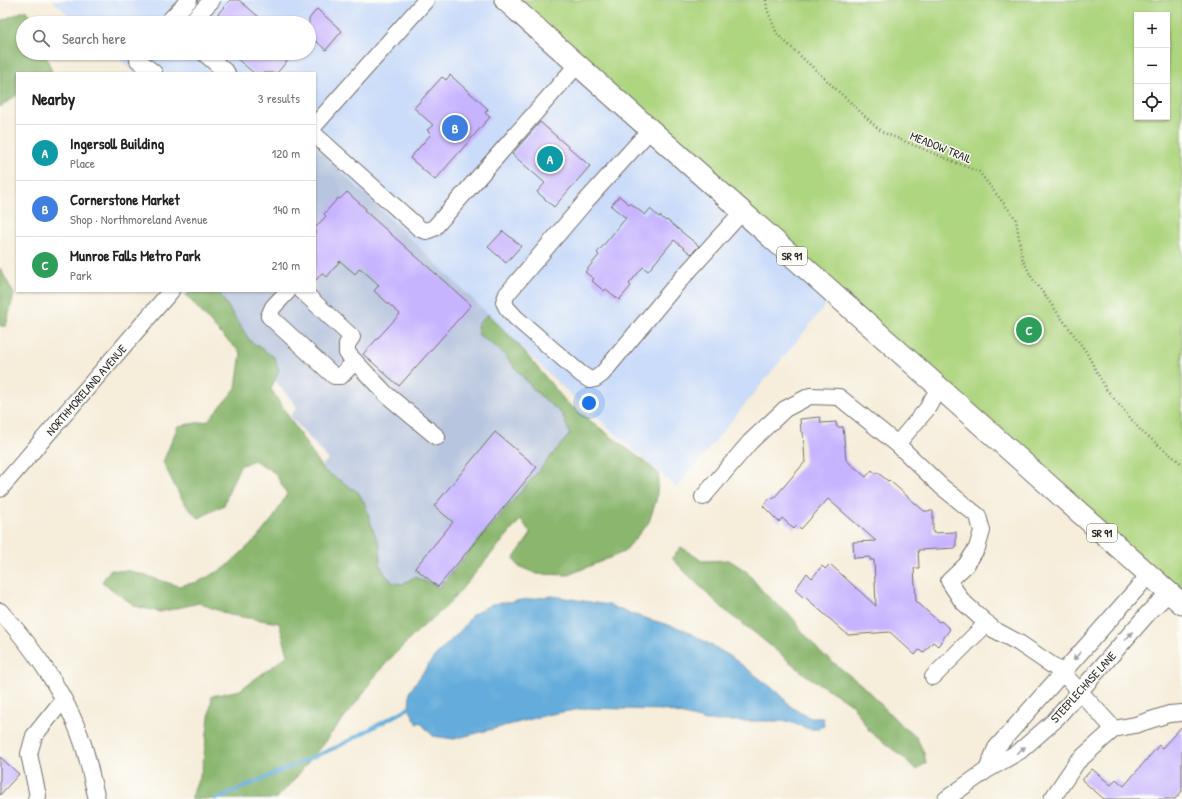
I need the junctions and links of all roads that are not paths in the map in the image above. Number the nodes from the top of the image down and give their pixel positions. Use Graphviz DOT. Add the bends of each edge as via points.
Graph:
graph roads {
  1 [pos="189,0"];
  2 [pos="212,0"];
  3 [pos="426,0"];
  4 [pos="505,0"];
  5 [pos="174,16"];
  6 [pos="197,16"];
  7 [pos="138,60"];
  8 [pos="212,60"];
  9 [pos="578,64"];
  10 [pos="153,72"];
  11 [pos="226,72"];
  12 [pos="316,124"];
  13 [pos="650,130"];
  14 [pos="316,136"];
  15 [pos="742,212"];
  16 [pos="170,292"];
  17 [pos="287,292"];
  18 [pos="303,292"];
  19 [pos="355,361"];
  20 [pos="946,393"];
  21 [pos="437,437"];
  22 [pos="897,444"];
  23 [pos="0,489"];
  24 [pos="703,497"];
  25 [pos="1149,575"];
  26 [pos="1175,598"];
  27 [pos="0,611"];
  28 [pos="987,623"];
  29 [pos="1062,672"];
  30 [pos="933,677"];
  31 [pos="1080,691"];
  32 [pos="63,700"];
  33 [pos="1182,713"];
  34 [pos="1114,729"];
  35 [pos="987,770"];
  36 [pos="38,798"];
  37 [pos="97,799"];
  38 [pos="946,799"];
  39 [pos="1052,799"];
  1 -- 5 [label="street"];
  2 -- 6 [label="street"];
  3 -- 12 [label="street"];
  4 -- 9 [label="main road, SR 91"];
  7 -- 10 [label="street"];
  8 -- 11 [label="street"];
  9 -- 13 [label="main road, SR 91"];
  9 -- 14 [label="street" via="434,228 426,231"];
  13 -- 15 [label="main road, SR 91"];
  13 -- 15 [label="street" via="507,294 504,302 516,318 582,374 590,380 596,379"];
  15 -- 20 [label="main road, SR 91"];
  16 -- 23 [label="street, NORTHMORELAND AVENUE"];
  17 -- 19 [label="street" via="273,307 269,316 334,376 341,376"];
  18 -- 19 [label="street" via="352,337 346,344 347,352"];
  19 -- 21 [label="street" via="387,395"];
  20 -- 22 [label="street" via="927,408"];
  20 -- 25 [label="main road, SR 91"];
  22 -- 24 [label="street" via="839,397 810,396 785,409 770,423 750,442"];
  22 -- 28 [label="street" via="942,487 978,516 982,531 977,548 966,566 949,581 962,601"];
  25 -- 26 [label="main road, SR 91"];
  25 -- 29 [label="street, STEEPLECHASE LANE, one-way"];
  31 -- 26 [label="street, STEEPLECHASE LANE, one-way" via="1150,611"];
  27 -- 32 [label="street" via="28,644"];
  28 -- 29 [label="street"];
  28 -- 30 [label="street"];
  29 -- 31 [label="street"];
  29 -- 35 [label="street, STEEPLECHASE LANE" via="996,748"];
  31 -- 34 [label="street"];
  35 -- 31 [label="street, STEEPLECHASE LANE, one-way" via="1020,751 1054,721"];
  32 -- 36 [label="street" via="34,736 29,754"];
  32 -- 37 [label="street" via="86,753"];
  33 -- 34 [label="street" via="1169,714"];
  34 -- 39 [label="street" via="1078,762"];
  35 -- 38 [label="street, STEEPLECHASE LANE"];
}
